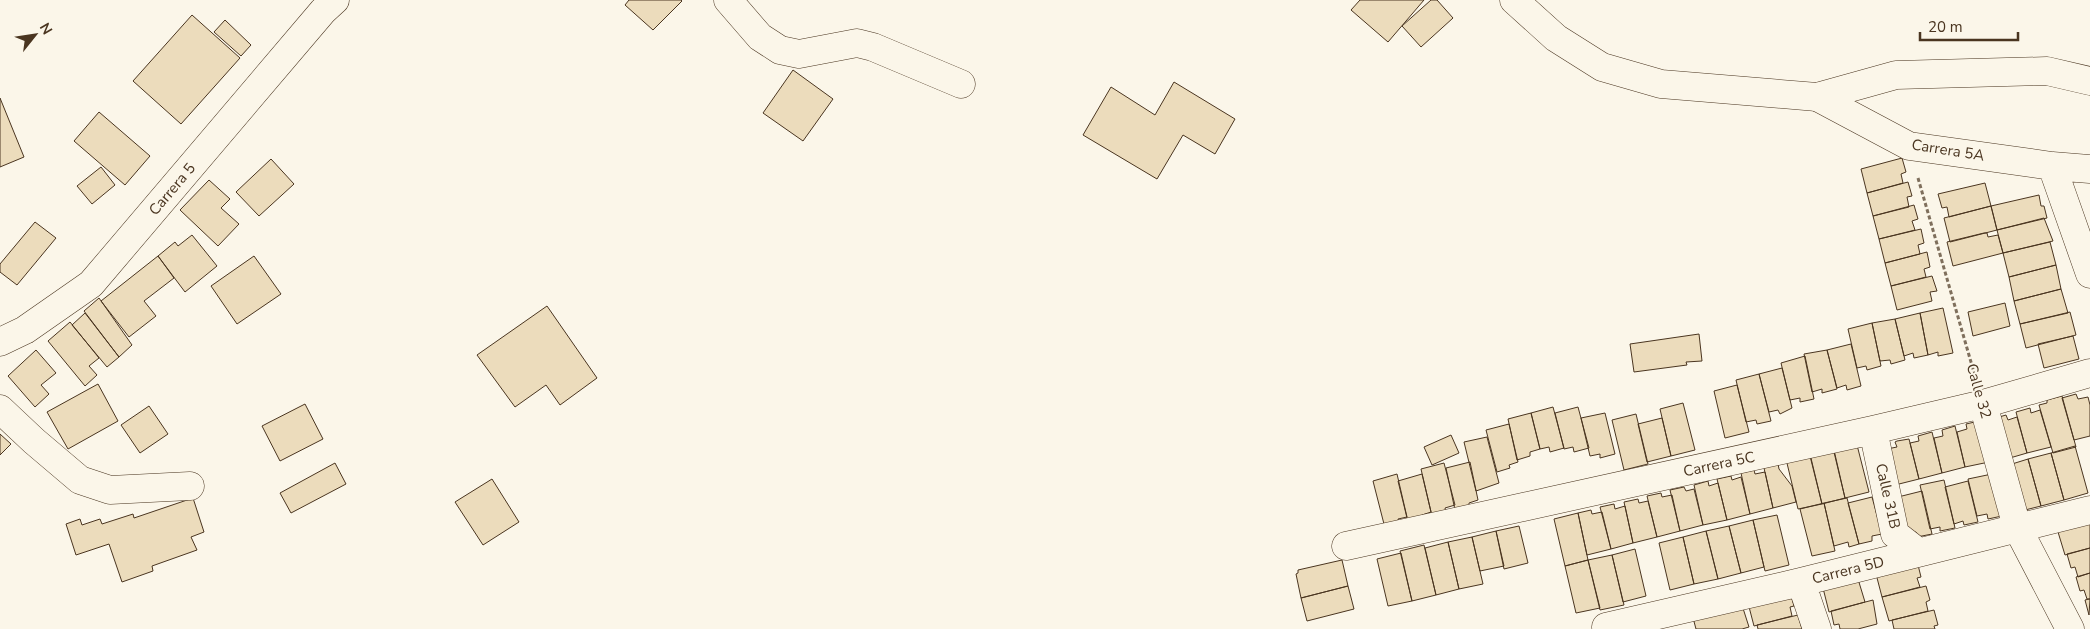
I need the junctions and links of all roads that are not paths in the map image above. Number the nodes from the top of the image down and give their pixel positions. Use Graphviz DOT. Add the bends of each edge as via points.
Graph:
graph roads {
  1 [pos="728,0"];
  2 [pos="1514,0"];
  3 [pos="329,5"];
  4 [pos="2090,81"];
  5 [pos="961,84"];
  6 [pos="1817,97"];
  7 [pos="2052,166"];
  8 [pos="2090,169"];
  9 [pos="2090,274"];
  10 [pos="0,342"];
  11 [pos="2090,374"];
  12 [pos="1983,404"];
  13 [pos="0,409"];
  14 [pos="1873,430"];
  15 [pos="190,486"];
  16 [pos="2090,510"];
  17 [pos="2017,527"];
  18 [pos="1346,546"];
  19 [pos="1918,552"];
  20 [pos="1801,582"];
  21 [pos="1670,621"];
  22 [pos="1606,627"];
  23 [pos="1817,629"];
  24 [pos="2070,629"];
  1 -- 5 [label="street" via="760,37 780,50 799,54 856,43"];
  2 -- 6 [label="street" via="1556,38 1602,67 1661,84"];
  3 -- 10 [label="street, Carrera 5" via="91,284 25,330"];
  4 -- 6 [label="street" via="2047,71 1896,75"];
  6 -- 7 [label="street, Carrera 5A" via="1909,146"];
  7 -- 8 [label="street, Carrera 5A"];
  7 -- 9 [label="street"];
  11 -- 12 [label="street, Carrera 5C"];
  12 -- 14 [label="street, Carrera 5C"];
  12 -- 17 [label="street, Calle 32"];
  13 -- 15 [label="street" via="80,480 110,490"];
  14 -- 18 [label="street, Carrera 5C"];
  14 -- 19 [label="street, Calle 31B" via="1895,534"];
  16 -- 17 [label="street, Carrera 5D"];
  17 -- 19 [label="street, Carrera 5D"];
  17 -- 24 [label="street, Calle 32"];
  19 -- 20 [label="street, Carrera 5D"];
  20 -- 21 [label="street, Carrera 5D"];
  20 -- 23 [label="street"];
  21 -- 22 [label="street, Carrera 5D"];
}
